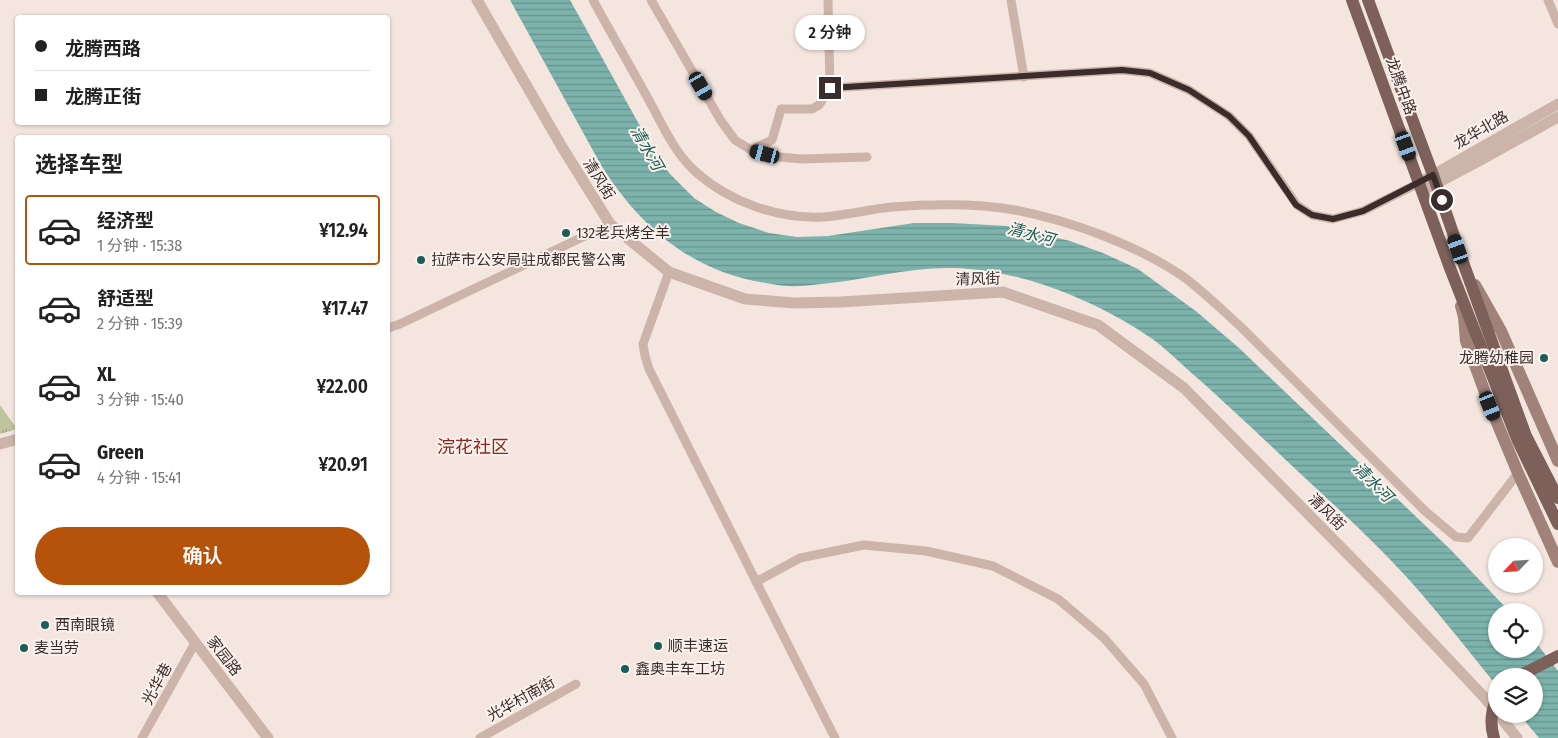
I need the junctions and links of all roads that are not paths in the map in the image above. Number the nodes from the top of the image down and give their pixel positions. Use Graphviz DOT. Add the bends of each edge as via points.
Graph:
graph roads {
  1 [pos="478,0"];
  2 [pos="593,0"];
  3 [pos="651,0"];
  4 [pos="828,0"];
  5 [pos="1011,0"];
  6 [pos="1352,0"];
  7 [pos="1368,0"];
  8 [pos="1548,0"];
  9 [pos="1558,24"];
  10 [pos="1024,77"];
  11 [pos="830,88"];
  12 [pos="1558,104"];
  13 [pos="1558,118"];
  14 [pos="772,140"];
  15 [pos="751,150"];
  16 [pos="867,157"];
  17 [pos="779,158"];
  18 [pos="1435,179"];
  19 [pos="1421,187"];
  20 [pos="610,224"];
  21 [pos="1464,265"];
  22 [pos="1450,268"];
  23 [pos="669,272"];
  24 [pos="390,327"];
  25 [pos="1522,438"];
  26 [pos="15,440"];
  27 [pos="0,444"];
  28 [pos="1558,461"];
  29 [pos="1518,473"];
  30 [pos="1558,498"];
  31 [pos="1558,524"];
  32 [pos="1558,562"];
  33 [pos="756,582"];
  34 [pos="159,595"];
  35 [pos="195,643"];
  36 [pos="1558,656"];
  37 [pos="1535,668"];
  38 [pos="576,684"];
  39 [pos="1488,702"];
  40 [pos="1492,723"];
  41 [pos="1505,723"];
  42 [pos="142,738"];
  43 [pos="268,738"];
  44 [pos="480,738"];
  45 [pos="835,738"];
  46 [pos="1172,738"];
  47 [pos="1494,738"];
  48 [pos="1517,738"];
  1 -- 20 [label="street, 清风街"];
  2 -- 29 [label="street" via="676,149 698,174 738,200 799,217 823,217 891,207 1005,209 1106,236 1182,276 1227,315 1456,538 1468,538"];
  3 -- 15 [label="street" via="725,127 735,140"];
  4 -- 11 [label="street"];
  5 -- 10 [label="street"];
  6 -- 19 [label="main road, 龙腾中路"];
  7 -- 18 [label="main road, 龙腾中路"];
  8 -- 9 [label="street"];
  10 -- 11 [label="street"];
  10 -- 19 [label="street" via="1122,70 1150,73 1189,90 1229,116 1249,136 1296,205 1312,215 1333,219 1363,211"];
  11 -- 14 [label="street" via="819,105 812,109 781,109"];
  12 -- 18 [label="street, 龙华北路"];
  13 -- 18 [label="street, 龙华北路" via="1479,161"];
  14 -- 15 [label="street"];
  14 -- 17 [label="street" via="772,148"];
  15 -- 17 [label="street"];
  16 -- 17 [label="street"];
  18 -- 19 [label="street, 龙华北路"];
  18 -- 21 [label="main road, 龙腾中路"];
  19 -- 22 [label="main road, 龙腾中路"];
  20 -- 23 [label="street, 清风街"];
  20 -- 24 [label="street"];
  21 -- 25 [label="main road, 龙腾中路"];
  21 -- 28 [label="main road" via="1501,331"];
  22 -- 25 [label="main road, 龙腾中路"];
  22 -- 29 [label="main road" via="1464,317 1466,341"];
  23 -- 33 [label="street" via="643,344 645,356"];
  23 -- 39 [label="street, 清风街" via="745,299 794,303 1003,292 1098,325 1184,388"];
  25 -- 30 [label="main road"];
  25 -- 31 [label="main road"];
  26 -- 27 [label="street"];
  29 -- 32 [label="main road"];
  33 -- 45 [label="street"];
  33 -- 46 [label="street" via="800,558 864,545 926,551 993,566 1058,599 1104,638 1144,684"];
  34 -- 35 [label="street, 家园路"];
  35 -- 42 [label="street, 光华巷"];
  35 -- 43 [label="street, 家园路"];
  36 -- 37 [label="main road"];
  38 -- 44 [label="street, 光华村南街"];
  40 -- 47 [label="main road, bridge"];
  41 -- 48 [label="street, 清风街"];
}
